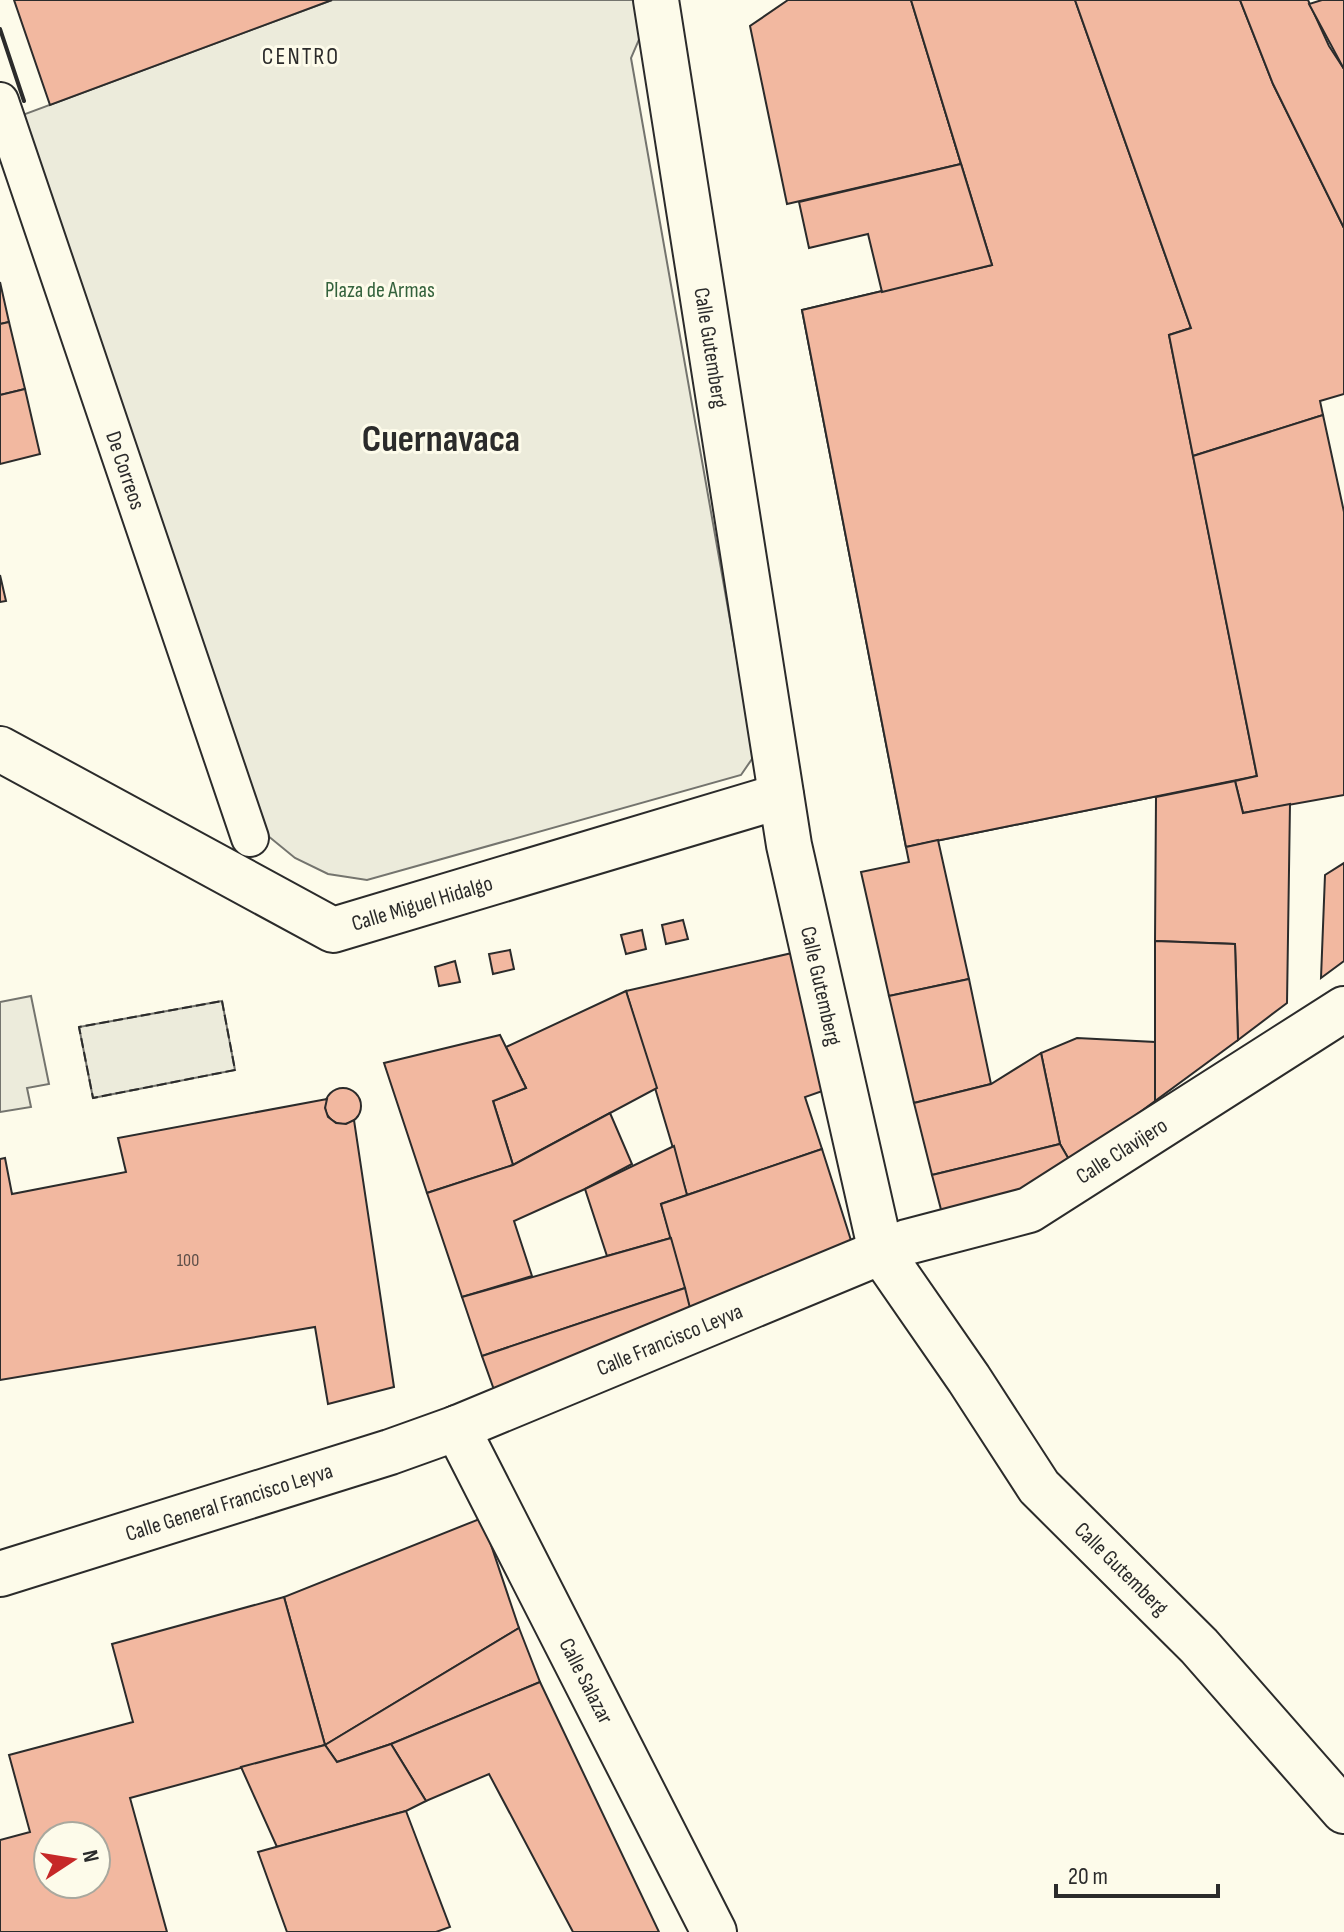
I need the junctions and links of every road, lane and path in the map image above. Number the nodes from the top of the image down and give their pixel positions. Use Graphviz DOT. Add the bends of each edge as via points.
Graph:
graph roads {
  1 [pos="656,0"];
  2 [pos="0,101"];
  3 [pos="0,749"];
  4 [pos="781,796"];
  5 [pos="250,838"];
  6 [pos="1344,1009"];
  7 [pos="881,1252"];
  8 [pos="457,1428"];
  9 [pos="0,1574"];
  10 [pos="1344,1811"];
  11 [pos="714,1932"];
  1 -- 4 [label="street, Calle Gutemberg"];
  2 -- 5 [label="street, De Correos"];
  3 -- 4 [label="street, Calle Miguel Hidalgo" via="333,930"];
  4 -- 7 [label="street, Calle Gutemberg"];
  6 -- 7 [label="street, Calle Clavijero" via="1029,1210"];
  7 -- 8 [label="street, Calle Francisco Leyva"];
  7 -- 10 [label="street, Calle Gutemberg" via="1039,1487 1199,1646"];
  8 -- 9 [label="street, Calle General Francisco Leyva"];
  8 -- 11 [label="street, Calle Salazar"];
}
